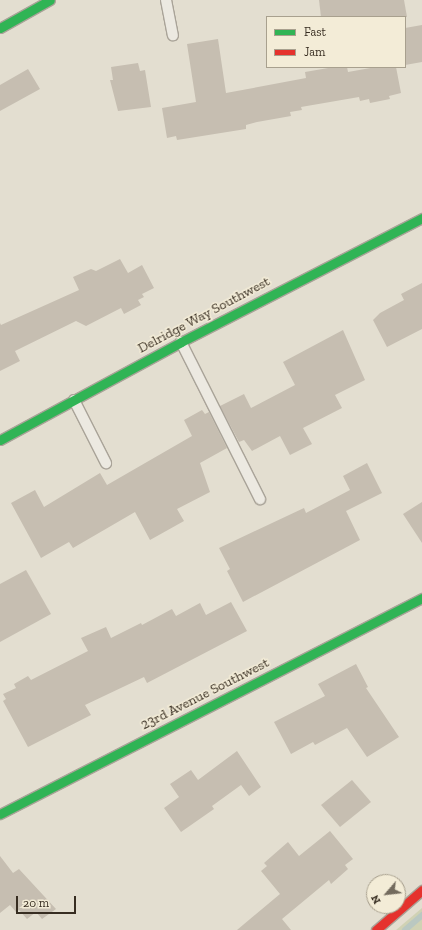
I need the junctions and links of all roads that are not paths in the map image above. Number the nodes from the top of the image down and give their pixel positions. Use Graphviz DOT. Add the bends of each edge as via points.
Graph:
graph roads {
  1 [pos="50,0"];
  2 [pos="166,0"];
  3 [pos="0,28"];
  4 [pos="173,35"];
  5 [pos="422,218"];
  6 [pos="181,342"];
  7 [pos="74,400"];
  8 [pos="0,440"];
  9 [pos="106,463"];
  10 [pos="260,499"];
  11 [pos="422,598"];
  12 [pos="0,814"];
  13 [pos="422,890"];
  14 [pos="376,930"];
  1 -- 3 [label="street"];
  2 -- 4 [label="lane"];
  5 -- 6 [label="street, Delridge Way Southwest"];
  6 -- 7 [label="street, Delridge Way Southwest"];
  6 -- 10 [label="lane"];
  7 -- 8 [label="street, Delridge Way Southwest"];
  7 -- 9 [label="lane"];
  11 -- 12 [label="street, 23rd Avenue Southwest"];
  13 -- 14 [label="street"];
}
